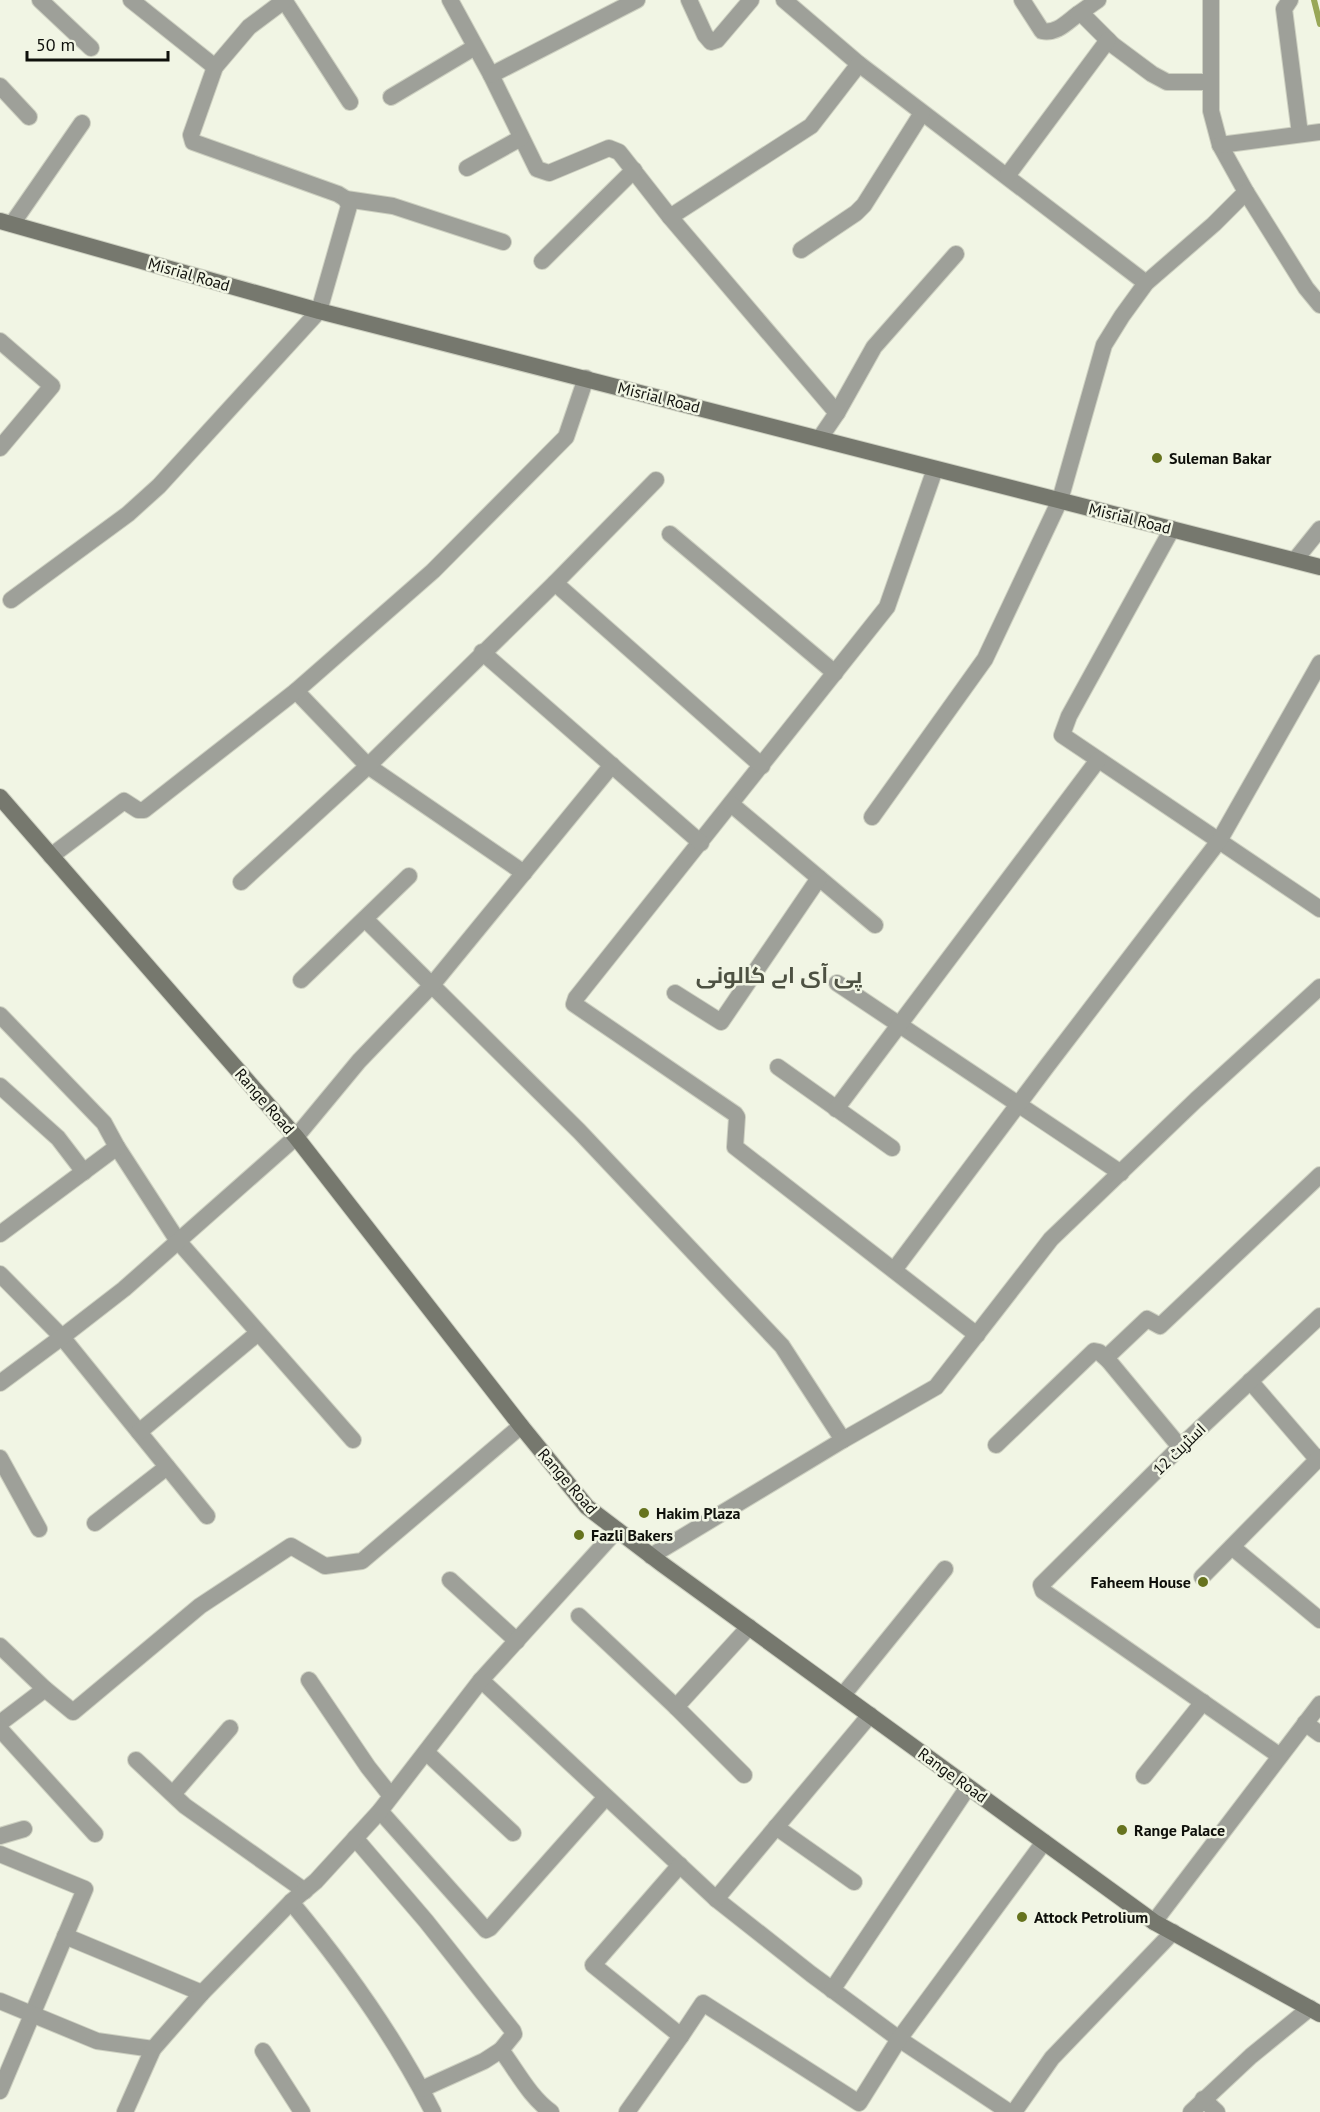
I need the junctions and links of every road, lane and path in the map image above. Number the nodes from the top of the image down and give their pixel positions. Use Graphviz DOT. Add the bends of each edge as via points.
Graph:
graph roads {
  1 [pos="40,0"];
  2 [pos="130,0"];
  3 [pos="284,0"];
  4 [pos="450,0"];
  5 [pos="637,0"];
  6 [pos="689,0"];
  7 [pos="752,0"];
  8 [pos="784,0"];
  9 [pos="1022,0"];
  10 [pos="1098,0"];
  11 [pos="1211,0"];
  12 [pos="1290,0"];
  13 [pos="1078,14"];
  14 [pos="1108,40"];
  15 [pos="475,47"];
  16 [pos="91,48"];
  17 [pos="859,64"];
  18 [pos="215,67"];
  19 [pos="491,75"];
  20 [pos="1210,82"];
  21 [pos="0,86"];
  22 [pos="391,97"];
  23 [pos="350,102"];
  24 [pos="922,112"];
  25 [pos="29,117"];
  26 [pos="82,123"];
  27 [pos="1320,132"];
  28 [pos="1300,134"];
  29 [pos="521,138"];
  30 [pos="1220,145"];
  31 [pos="467,168"];
  32 [pos="634,170"];
  33 [pos="1007,177"];
  34 [pos="1246,192"];
  35 [pos="345,199"];
  36 [pos="670,217"];
  37 [pos="6,223"];
  38 [pos="503,242"];
  39 [pos="801,250"];
  40 [pos="956,254"];
  41 [pos="542,261"];
  42 [pos="1146,283"];
  43 [pos="1320,305"];
  44 [pos="319,311"];
  45 [pos="0,341"];
  46 [pos="586,378"];
  47 [pos="837,412"];
  48 [pos="820,438"];
  49 [pos="0,448"];
  50 [pos="935,469"];
  51 [pos="656,480"];
  52 [pos="1060,500"];
  53 [pos="1172,529"];
  54 [pos="1320,529"];
  55 [pos="670,534"];
  56 [pos="1295,560"];
  57 [pos="1320,567"];
  58 [pos="555,583"];
  59 [pos="12,600"];
  60 [pos="482,652"];
  61 [pos="1320,663"];
  62 [pos="835,673"];
  63 [pos="296,691"];
  64 [pos="1098,760"];
  65 [pos="612,765"];
  66 [pos="368,766"];
  67 [pos="762,766"];
  68 [pos="0,797"];
  69 [pos="731,804"];
  70 [pos="872,817"];
  71 [pos="1219,842"];
  72 [pos="701,843"];
  73 [pos="51,856"];
  74 [pos="524,873"];
  75 [pos="409,876"];
  76 [pos="819,878"];
  77 [pos="241,882"];
  78 [pos="1320,909"];
  79 [pos="365,919"];
  80 [pos="874,925"];
  81 [pos="301,980"];
  82 [pos="837,983"];
  83 [pos="432,985"];
  84 [pos="1320,987"];
  85 [pos="675,993"];
  86 [pos="0,1015"];
  87 [pos="899,1024"];
  88 [pos="778,1067"];
  89 [pos="0,1086"];
  90 [pos="1018,1103"];
  91 [pos="836,1109"];
  92 [pos="296,1137"];
  93 [pos="117,1147"];
  94 [pos="892,1148"];
  95 [pos="84,1172"];
  96 [pos="1121,1173"];
  97 [pos="1320,1175"];
  98 [pos="0,1234"];
  99 [pos="178,1241"];
  100 [pos="894,1270"];
  101 [pos="0,1274"];
  102 [pos="1320,1316"];
  103 [pos="258,1333"];
  104 [pos="977,1335"];
  105 [pos="62,1337"];
  106 [pos="1108,1360"];
  107 [pos="1250,1382"];
  108 [pos="0,1383"];
  109 [pos="521,1426"];
  110 [pos="139,1432"];
  111 [pos="353,1440"];
  112 [pos="843,1440"];
  113 [pos="996,1445"];
  114 [pos="1180,1447"];
  115 [pos="0,1458"];
  116 [pos="1319,1458"];
  117 [pos="167,1467"];
  118 [pos="207,1516"];
  119 [pos="95,1523"];
  120 [pos="39,1529"];
  121 [pos="617,1530"];
  122 [pos="1232,1547"];
  123 [pos="651,1556"];
  124 [pos="945,1569"];
  125 [pos="1202,1577"];
  126 [pos="450,1580"];
  127 [pos="579,1616"];
  128 [pos="1320,1620"];
  129 [pos="749,1628"];
  130 [pos="517,1641"];
  131 [pos="0,1646"];
  132 [pos="309,1680"];
  133 [pos="481,1680"];
  134 [pos="45,1689"];
  135 [pos="843,1695"];
  136 [pos="1203,1702"];
  137 [pos="1320,1704"];
  138 [pos="676,1707"];
  139 [pos="870,1715"];
  140 [pos="0,1723"];
  141 [pos="1305,1723"];
  142 [pos="230,1728"];
  143 [pos="0,1729"];
  144 [pos="1320,1734"];
  145 [pos="426,1752"];
  146 [pos="1280,1756"];
  147 [pos="136,1760"];
  148 [pos="744,1775"];
  149 [pos="1144,1776"];
  150 [pos="968,1787"];
  151 [pos="173,1794"];
  152 [pos="391,1796"];
  153 [pos="606,1797"];
  154 [pos="380,1811"];
  155 [pos="776,1827"];
  156 [pos="24,1829"];
  157 [pos="513,1833"];
  158 [pos="95,1834"];
  159 [pos="0,1836"];
  160 [pos="355,1838"];
  161 [pos="1044,1842"];
  162 [pos="0,1854"];
  163 [pos="680,1865"];
  164 [pos="854,1882"];
  165 [pos="305,1891"];
  166 [pos="716,1899"];
  167 [pos="291,1902"];
  168 [pos="1154,1922"];
  169 [pos="1173,1932"];
  170 [pos="65,1936"];
  171 [pos="832,1990"];
  172 [pos="202,1993"];
  173 [pos="0,2001"];
  174 [pos="1315,2011"];
  175 [pos="32,2015"];
  176 [pos="681,2036"];
  177 [pos="899,2039"];
  178 [pos="153,2049"];
  179 [pos="501,2050"];
  180 [pos="263,2051"];
  181 [pos="422,2089"];
  182 [pos="0,2091"];
  183 [pos="1203,2099"];
  184 [pos="125,2112"];
  185 [pos="302,2112"];
  186 [pos="433,2112"];
  187 [pos="551,2112"];
  188 [pos="627,2112"];
  189 [pos="1009,2112"];
  190 [pos="1014,2112"];
  191 [pos="1191,2112"];
  192 [pos="1216,2112"];
  1 -- 16 [label="street"];
  2 -- 18 [label="street"];
  3 -- 18 [label="street" via="249,27"];
  3 -- 23 [label="street"];
  4 -- 15 [label="street"];
  5 -- 19 [label="street"];
  6 -- 7 [label="street" via="711,42"];
  8 -- 17 [label="street"];
  9 -- 13 [label="street" via="1042,31 1049,33"];
  10 -- 13 [label="street"];
  11 -- 20 [label="street"];
  12 -- 28 [label="street" via="1284,9"];
  13 -- 14 [label="street"];
  14 -- 20 [label="street" via="1167,82"];
  14 -- 33 [label="street"];
  15 -- 19 [label="street"];
  15 -- 22 [label="street"];
  17 -- 24 [label="street"];
  17 -- 36 [label="street" via="811,126"];
  18 -- 35 [label="street" via="191,135 193,142"];
  19 -- 29 [label="street"];
  20 -- 30 [label="street" via="1211,111"];
  21 -- 25 [label="street"];
  24 -- 33 [label="street"];
  24 -- 39 [label="street" via="861,208"];
  26 -- 37 [label="street"];
  27 -- 28 [label="street"];
  28 -- 30 [label="street"];
  29 -- 31 [label="street"];
  29 -- 32 [label="street" via="542,172 549,173 609,148 619,152"];
  30 -- 34 [label="street"];
  32 -- 36 [label="street"];
  32 -- 41 [label="street"];
  33 -- 42 [label="street"];
  34 -- 42 [label="street"];
  34 -- 43 [label="street"];
  35 -- 38 [label="street" via="393,206"];
  35 -- 44 [label="street" via="349,206"];
  36 -- 47 [label="street"];
  37 -- 44 [label="main road, Misrial Road"];
  40 -- 47 [label="street" via="874,348"];
  42 -- 52 [label="street" via="1104,345"];
  44 -- 46 [label="main road, Misrial Road"];
  44 -- 59 [label="street" via="151,493"];
  45 -- 49 [label="street" via="52,386"];
  46 -- 48 [label="main road, Misrial Road"];
  46 -- 63 [label="street" via="567,437 433,571"];
  47 -- 48 [label="street"];
  48 -- 50 [label="main road, Misrial Road"];
  50 -- 52 [label="main road, Misrial Road"];
  50 -- 62 [label="street" via="887,607"];
  51 -- 58 [label="street"];
  52 -- 53 [label="main road, Misrial Road"];
  52 -- 70 [label="street" via="985,659"];
  53 -- 56 [label="main road, Misrial Road"];
  53 -- 64 [label="street" via="1062,735"];
  54 -- 56 [label="street"];
  55 -- 62 [label="street"];
  56 -- 57 [label="main road, Misrial Road"];
  58 -- 60 [label="street"];
  58 -- 67 [label="street"];
  60 -- 65 [label="street"];
  60 -- 66 [label="street"];
  61 -- 71 [label="street"];
  62 -- 67 [label="street"];
  63 -- 66 [label="street"];
  63 -- 73 [label="street" via="144,810 124,801"];
  64 -- 71 [label="street"];
  64 -- 87 [label="street"];
  65 -- 72 [label="street"];
  65 -- 74 [label="street"];
  66 -- 74 [label="street"];
  66 -- 77 [label="street"];
  67 -- 69 [label="street"];
  68 -- 73 [label="main road, Range Road"];
  69 -- 72 [label="street"];
  69 -- 76 [label="street"];
  71 -- 78 [label="street"];
  71 -- 90 [label="street"];
  72 -- 100 [label="street" via="574,1004 735,1114 735,1147"];
  73 -- 92 [label="main road, Range Road"];
  74 -- 83 [label="street"];
  75 -- 79 [label="street"];
  76 -- 80 [label="street"];
  76 -- 85 [label="street" via="721,1022"];
  79 -- 81 [label="street"];
  79 -- 83 [label="street"];
  82 -- 87 [label="street"];
  83 -- 92 [label="street" via="359,1061"];
  83 -- 112 [label="street" via="579,1131 782,1346"];
  84 -- 96 [label="street"];
  86 -- 93 [label="street" via="104,1123"];
  87 -- 90 [label="street"];
  87 -- 91 [label="street"];
  88 -- 91 [label="street"];
  89 -- 95 [label="street" via="57,1138"];
  90 -- 96 [label="street"];
  90 -- 100 [label="street"];
  91 -- 94 [label="street"];
  92 -- 99 [label="street"];
  92 -- 109 [label="main road, Range Road"];
  93 -- 95 [label="street"];
  93 -- 99 [label="street"];
  95 -- 98 [label="street"];
  96 -- 104 [label="street" via="1052,1239"];
  97 -- 106 [label="street" via="1160,1326 1146,1319"];
  99 -- 103 [label="street"];
  99 -- 105 [label="street"];
  100 -- 104 [label="street"];
  101 -- 105 [label="street"];
  102 -- 107 [label="street, اسٹریٹ 12"];
  103 -- 110 [label="street"];
  103 -- 111 [label="street"];
  104 -- 112 [label="street" via="936,1387"];
  105 -- 108 [label="street"];
  105 -- 110 [label="street"];
  106 -- 113 [label="street" via="1094,1351"];
  106 -- 114 [label="street"];
  107 -- 114 [label="street, اسٹریٹ 12"];
  107 -- 116 [label="street"];
  109 -- 121 [label="main road, Range Road" via="587,1508"];
  109 -- 134 [label="street" via="362,1562 326,1566 291,1546 200,1606 74,1712"];
  110 -- 117 [label="street"];
  112 -- 123 [label="street"];
  114 -- 136 [label="street, اسٹریٹ 12" via="1041,1585 1042,1591"];
  115 -- 120 [label="street"];
  116 -- 122 [label="street"];
  117 -- 118 [label="street"];
  117 -- 119 [label="street"];
  121 -- 123 [label="main road, Range Road"];
  121 -- 130 [label="street"];
  122 -- 125 [label="street"];
  122 -- 128 [label="street"];
  123 -- 129 [label="main road, Range Road"];
  124 -- 135 [label="street"];
  126 -- 130 [label="street"];
  127 -- 138 [label="street"];
  129 -- 135 [label="main road, Range Road"];
  129 -- 138 [label="street"];
  130 -- 133 [label="street"];
  131 -- 134 [label="street"];
  132 -- 152 [label="street"];
  133 -- 145 [label="street"];
  133 -- 153 [label="street"];
  134 -- 140 [label="street"];
  135 -- 139 [label="main road, Range Road"];
  136 -- 146 [label="street"];
  136 -- 149 [label="street"];
  137 -- 141 [label="street"];
  138 -- 148 [label="street"];
  139 -- 150 [label="main road, Range Road"];
  139 -- 155 [label="street"];
  141 -- 144 [label="street"];
  141 -- 146 [label="street"];
  142 -- 151 [label="street"];
  143 -- 158 [label="street"];
  145 -- 152 [label="street"];
  145 -- 157 [label="street"];
  146 -- 168 [label="street"];
  147 -- 151 [label="street"];
  150 -- 161 [label="main road, Range Road"];
  150 -- 171 [label="street"];
  151 -- 165 [label="street"];
  152 -- 154 [label="street"];
  153 -- 154 [label="street" via="486,1930"];
  153 -- 163 [label="street"];
  154 -- 160 [label="street"];
  155 -- 164 [label="street"];
  155 -- 166 [label="street"];
  156 -- 159 [label="street"];
  160 -- 165 [label="street"];
  160 -- 179 [label="street" via="513,2031"];
  161 -- 168 [label="main road, Range Road"];
  161 -- 177 [label="street"];
  162 -- 170 [label="street" via="85,1889"];
  163 -- 166 [label="street"];
  163 -- 176 [label="street" via="593,1965"];
  165 -- 167 [label="street"];
  166 -- 171 [label="street"];
  167 -- 172 [label="street"];
  167 -- 181 [label="street" via="330,1948"];
  168 -- 169 [label="main road, Range Road"];
  169 -- 174 [label="main road, Range Road"];
  169 -- 190 [label="street" via="1052,2058"];
  170 -- 172 [label="street"];
  170 -- 175 [label="street"];
  171 -- 177 [label="street"];
  172 -- 178 [label="street"];
  173 -- 175 [label="street"];
  174 -- 183 [label="street" via="1251,2056"];
  175 -- 178 [label="street" via="97,2041"];
  175 -- 182 [label="street"];
  176 -- 177 [label="street" via="703,2003 859,2103"];
  176 -- 188 [label="street"];
  177 -- 189 [label="street"];
  178 -- 184 [label="street"];
  179 -- 181 [label="street"];
  179 -- 187 [label="street" via="524,2085"];
  180 -- 185 [label="street"];
  181 -- 186 [label="street"];
  183 -- 191 [label="street"];
  183 -- 192 [label="street"];
}
